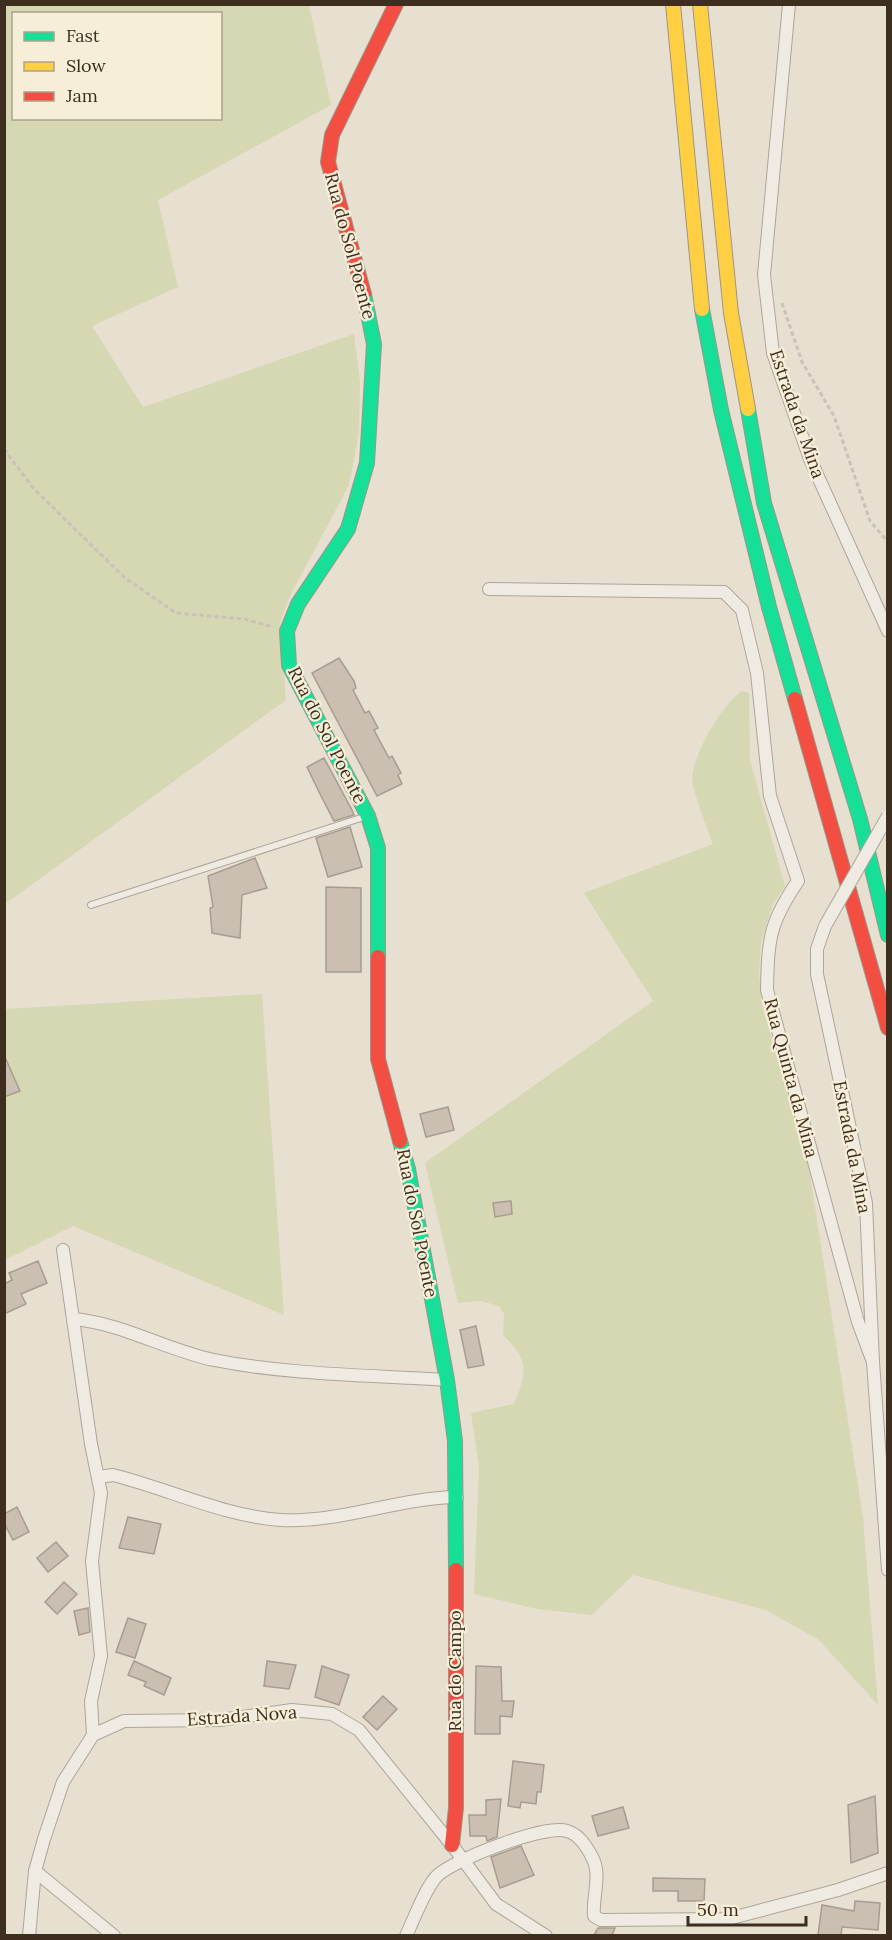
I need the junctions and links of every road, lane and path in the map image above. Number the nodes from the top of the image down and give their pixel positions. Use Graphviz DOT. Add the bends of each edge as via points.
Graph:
graph roads {
  1 [pos="396,4"];
  2 [pos="673,4"];
  3 [pos="700,4"];
  4 [pos="789,4"];
  5 [pos="765,281"];
  6 [pos="4,449"];
  7 [pos="888,542"];
  8 [pos="489,590"];
  9 [pos="287,631"];
  10 [pos="888,631"];
  11 [pos="368,816"];
  12 [pos="888,816"];
  13 [pos="90,905"];
  14 [pos="888,935"];
  15 [pos="888,1028"];
  16 [pos="63,1250"];
  17 [pos="73,1319"];
  18 [pos="873,1362"];
  19 [pos="447,1380"];
  20 [pos="98,1477"];
  21 [pos="457,1497"];
  22 [pos="888,1570"];
  23 [pos="93,1735"];
  24 [pos="452,1845"];
  25 [pos="462,1859"];
  26 [pos="35,1871"];
  27 [pos="888,1873"];
  28 [pos="29,1935"];
  29 [pos="114,1935"];
  30 [pos="406,1935"];
  31 [pos="545,1935"];
  1 -- 9 [label="main road, Rua do Sol Poente" via="332,135 328,162 374,344 367,463 348,529 298,604"];
  2 -- 15 [label="main road" via="703,318 722,410 769,608"];
  3 -- 14 [label="main road" via="731,313 764,503 860,819"];
  4 -- 5 [label="street, Estrada da Mina"];
  5 -- 7 [label="path" via="780,297 802,362 834,416 870,521"];
  5 -- 10 [label="street, Estrada da Mina" via="773,353 810,459"];
  6 -- 9 [label="path" via="34,489 124,577 176,613 244,619"];
  8 -- 18 [label="street, Rua Quinta da Mina" via="724,592 742,610 757,673 770,796 798,881 779,909 768,944 766,990 858,1322"];
  9 -- 11 [label="main road, Rua do Sol Poente" via="289,665"];
  11 -- 13 [label="lane"];
  11 -- 19 [label="main road, Rua do Sol Poente" via="380,858 378,1059 408,1169"];
  12 -- 18 [label="street, Estrada da Mina, bridge" via="825,926 817,949 817,975 866,1203"];
  16 -- 17 [label="street"];
  17 -- 19 [label="street" via="116,1328 210,1359 249,1366"];
  17 -- 20 [label="street"];
  18 -- 22 [label="street, Estrada da Mina"];
  19 -- 21 [label="main road, Rua do Sol Poente"];
  20 -- 21 [label="street" via="113,1475 230,1511 282,1520"];
  20 -- 23 [label="street" via="101,1506 93,1536 92,1561 102,1656 90,1701"];
  21 -- 24 [label="main road, Rua do Campo" via="456,1808"];
  23 -- 24 [label="street, Estrada Nova" via="124,1721 220,1720 292,1710 332,1714 359,1730"];
  23 -- 26 [label="street" via="63,1782"];
  24 -- 25 [label="street, Estrada Nova"];
  25 -- 27 [label="street" via="531,1834 568,1831 581,1840 594,1859 594,1916 600,1920 728,1919"];
  25 -- 30 [label="street" via="436,1876"];
  25 -- 31 [label="street, Estrada Nova" via="496,1904"];
  26 -- 28 [label="street"];
  26 -- 29 [label="street"];
}
